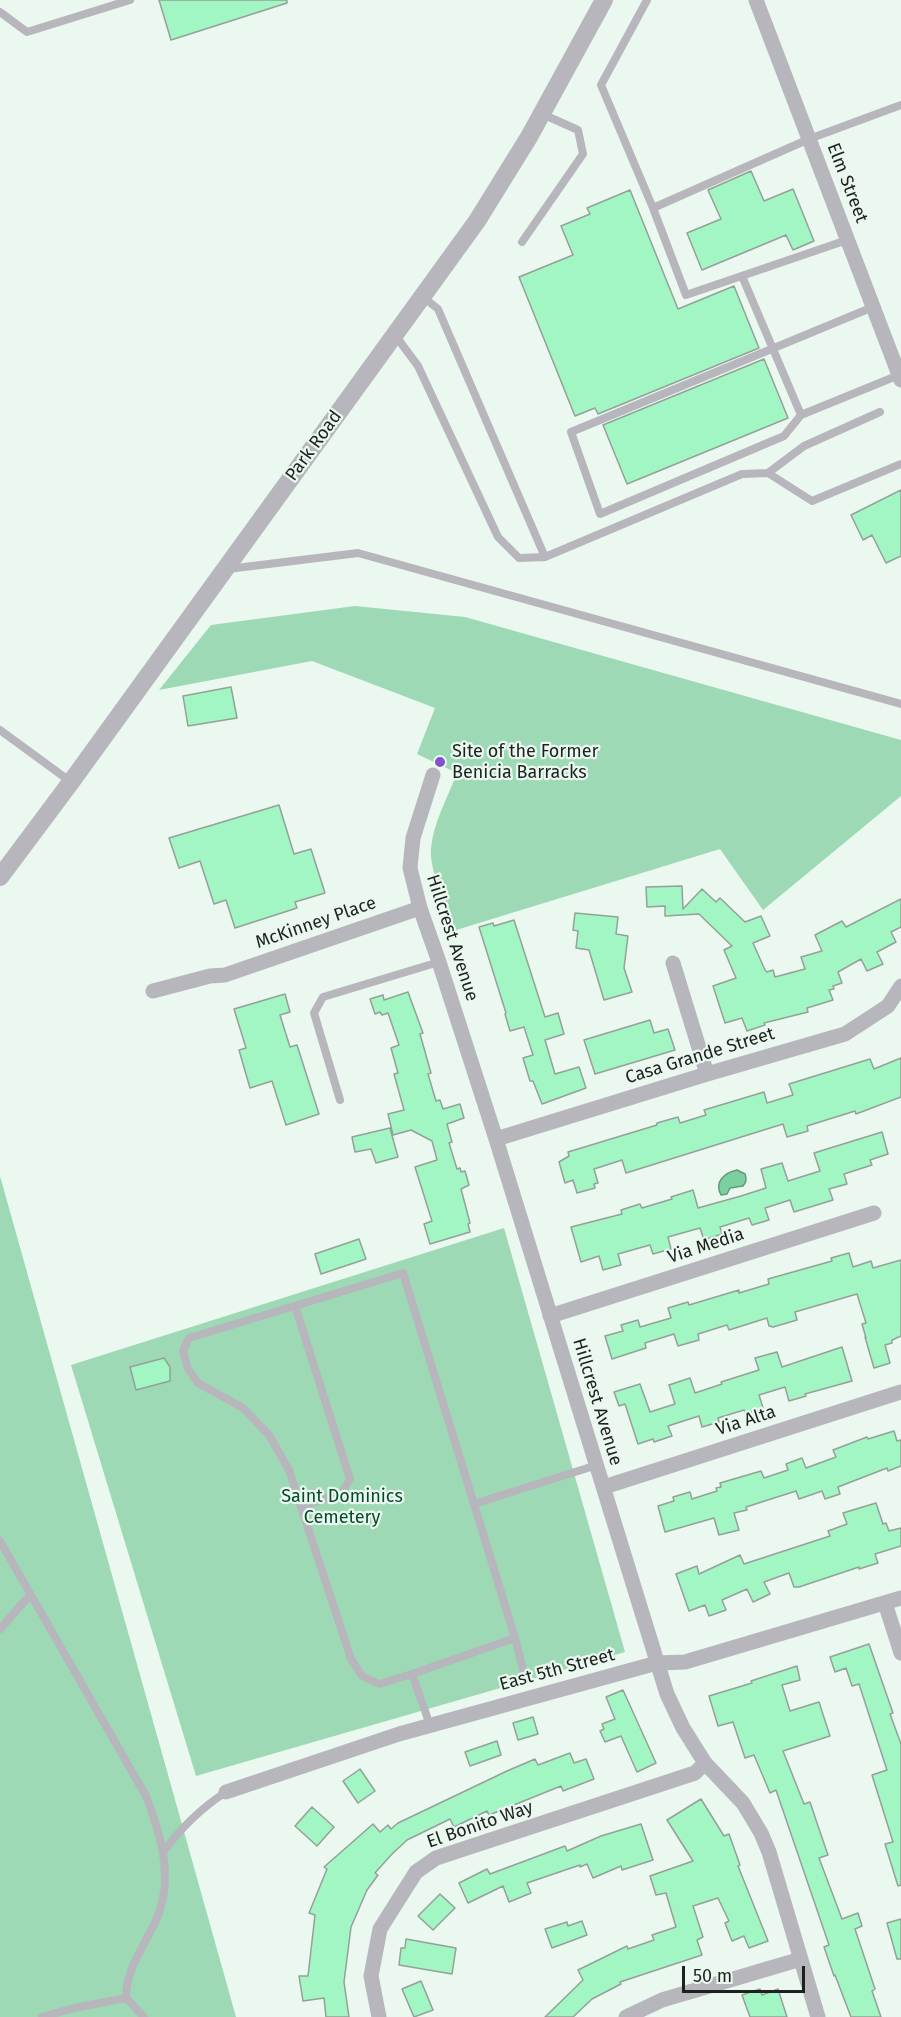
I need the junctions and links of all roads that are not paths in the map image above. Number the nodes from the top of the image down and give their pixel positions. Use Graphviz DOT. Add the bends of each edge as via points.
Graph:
graph roads {
  1 [pos="130,0"];
  2 [pos="604,0"];
  3 [pos="647,0"];
  4 [pos="756,0"];
  5 [pos="0,12"];
  6 [pos="901,105"];
  7 [pos="542,114"];
  8 [pos="809,139"];
  9 [pos="653,208"];
  10 [pos="848,240"];
  11 [pos="522,243"];
  12 [pos="742,276"];
  13 [pos="423,297"];
  14 [pos="873,307"];
  15 [pos="395,335"];
  16 [pos="772,350"];
  17 [pos="900,378"];
  18 [pos="880,411"];
  19 [pos="801,415"];
  20 [pos="901,464"];
  21 [pos="768,473"];
  22 [pos="545,557"];
  23 [pos="225,569"];
  24 [pos="901,704"];
  25 [pos="0,730"];
  26 [pos="433,775"];
  27 [pos="71,782"];
  28 [pos="0,877"];
  29 [pos="420,908"];
  30 [pos="439,962"];
  31 [pos="672,963"];
  32 [pos="901,986"];
  33 [pos="153,991"];
  34 [pos="707,1074"];
  35 [pos="340,1100"];
  36 [pos="496,1140"];
  37 [pos="874,1213"];
  38 [pos="295,1306"];
  39 [pos="550,1316"];
  40 [pos="901,1392"];
  41 [pos="597,1465"];
  42 [pos="604,1487"];
  43 [pos="474,1504"];
  44 [pos="303,1506"];
  45 [pos="0,1541"];
  46 [pos="30,1595"];
  47 [pos="901,1598"];
  48 [pos="885,1603"];
  49 [pos="0,1629"];
  50 [pos="515,1638"];
  51 [pos="901,1653"];
  52 [pos="657,1663"];
  53 [pos="412,1674"];
  54 [pos="525,1677"];
  55 [pos="429,1725"];
  56 [pos="705,1763"];
  57 [pos="226,1792"];
  58 [pos="163,1852"];
  59 [pos="801,1959"];
  60 [pos="126,1998"];
  61 [pos="42,2017"];
  62 [pos="144,2017"];
  63 [pos="379,2017"];
  64 [pos="626,2017"];
  65 [pos="818,2017"];
  1 -- 5 [label="lane" via="27,32"];
  2 -- 7 [label="street, Park Road"];
  3 -- 9 [label="lane" via="601,85"];
  4 -- 8 [label="street, Elm Street"];
  6 -- 8 [label="lane"];
  7 -- 11 [label="lane" via="579,130 583,154"];
  7 -- 13 [label="street, Park Road" via="488,204"];
  8 -- 9 [label="lane"];
  8 -- 10 [label="street, Elm Street"];
  9 -- 12 [label="lane" via="686,295"];
  10 -- 12 [label="lane"];
  10 -- 14 [label="street, Elm Street"];
  12 -- 16 [label="lane"];
  13 -- 15 [label="street, Park Road"];
  13 -- 22 [label="lane" via="438,309"];
  14 -- 16 [label="lane"];
  14 -- 17 [label="street, Elm Street"];
  15 -- 22 [label="lane" via="418,366 498,537 519,558"];
  15 -- 23 [label="street, Park Road"];
  16 -- 19 [label="lane"];
  16 -- 19 [label="lane" via="571,432 600,514 784,436"];
  17 -- 19 [label="lane"];
  18 -- 21 [label="lane" via="804,446"];
  20 -- 21 [label="lane" via="812,501"];
  21 -- 22 [label="lane" via="742,474"];
  23 -- 24 [label="lane" via="358,554"];
  23 -- 27 [label="street, Park Road"];
  25 -- 27 [label="lane"];
  26 -- 29 [label="street, Hillcrest Avenue" via="413,838 410,868"];
  27 -- 28 [label="street, Park Road"];
  29 -- 30 [label="street, Hillcrest Avenue"];
  29 -- 33 [label="street, McKinney Place" via="225,975"];
  30 -- 35 [label="lane" via="323,997 314,1013"];
  30 -- 36 [label="street, Hillcrest Avenue"];
  31 -- 34 [label="street"];
  32 -- 34 [label="street, Casa Grande Street" via="888,1006 845,1034"];
  34 -- 36 [label="street, Casa Grande Street"];
  36 -- 39 [label="street, Hillcrest Avenue"];
  37 -- 39 [label="street, Via Media"];
  38 -- 43 [label="lane" via="403,1273"];
  38 -- 44 [label="lane" via="350,1479 341,1494"];
  38 -- 44 [label="lane" via="189,1338 183,1351 188,1369 198,1383 243,1407 269,1435 290,1470"];
  39 -- 41 [label="street, Hillcrest Avenue"];
  40 -- 42 [label="street, Via Alta"];
  41 -- 42 [label="street, Hillcrest Avenue"];
  41 -- 43 [label="lane"];
  42 -- 52 [label="street, Hillcrest Avenue"];
  43 -- 50 [label="lane"];
  44 -- 53 [label="lane" via="351,1659 362,1676 379,1684"];
  45 -- 46 [label="lane"];
  46 -- 49 [label="lane"];
  46 -- 58 [label="lane" via="146,1796"];
  47 -- 48 [label="street, East 5th Street"];
  48 -- 51 [label="street"];
  48 -- 52 [label="street, East 5th Street" via="685,1662"];
  50 -- 53 [label="lane"];
  50 -- 54 [label="lane"];
  52 -- 55 [label="street, East 5th Street"];
  52 -- 56 [label="street, Hillcrest Avenue" via="682,1728"];
  53 -- 55 [label="lane"];
  55 -- 57 [label="street, East 5th Street"];
  56 -- 59 [label="street, Hillcrest Avenue" via="743,1803 761,1833"];
  56 -- 63 [label="street, El Bonito Way" via="695,1773 436,1858 416,1872 380,1929 371,1976"];
  57 -- 58 [label="lane" via="189,1821"];
  58 -- 60 [label="lane" via="165,1888 159,1912 131,1967"];
  59 -- 64 [label="street" via="662,2000"];
  59 -- 65 [label="street, Hillcrest Avenue"];
  60 -- 61 [label="lane"];
  60 -- 62 [label="lane"];
}
